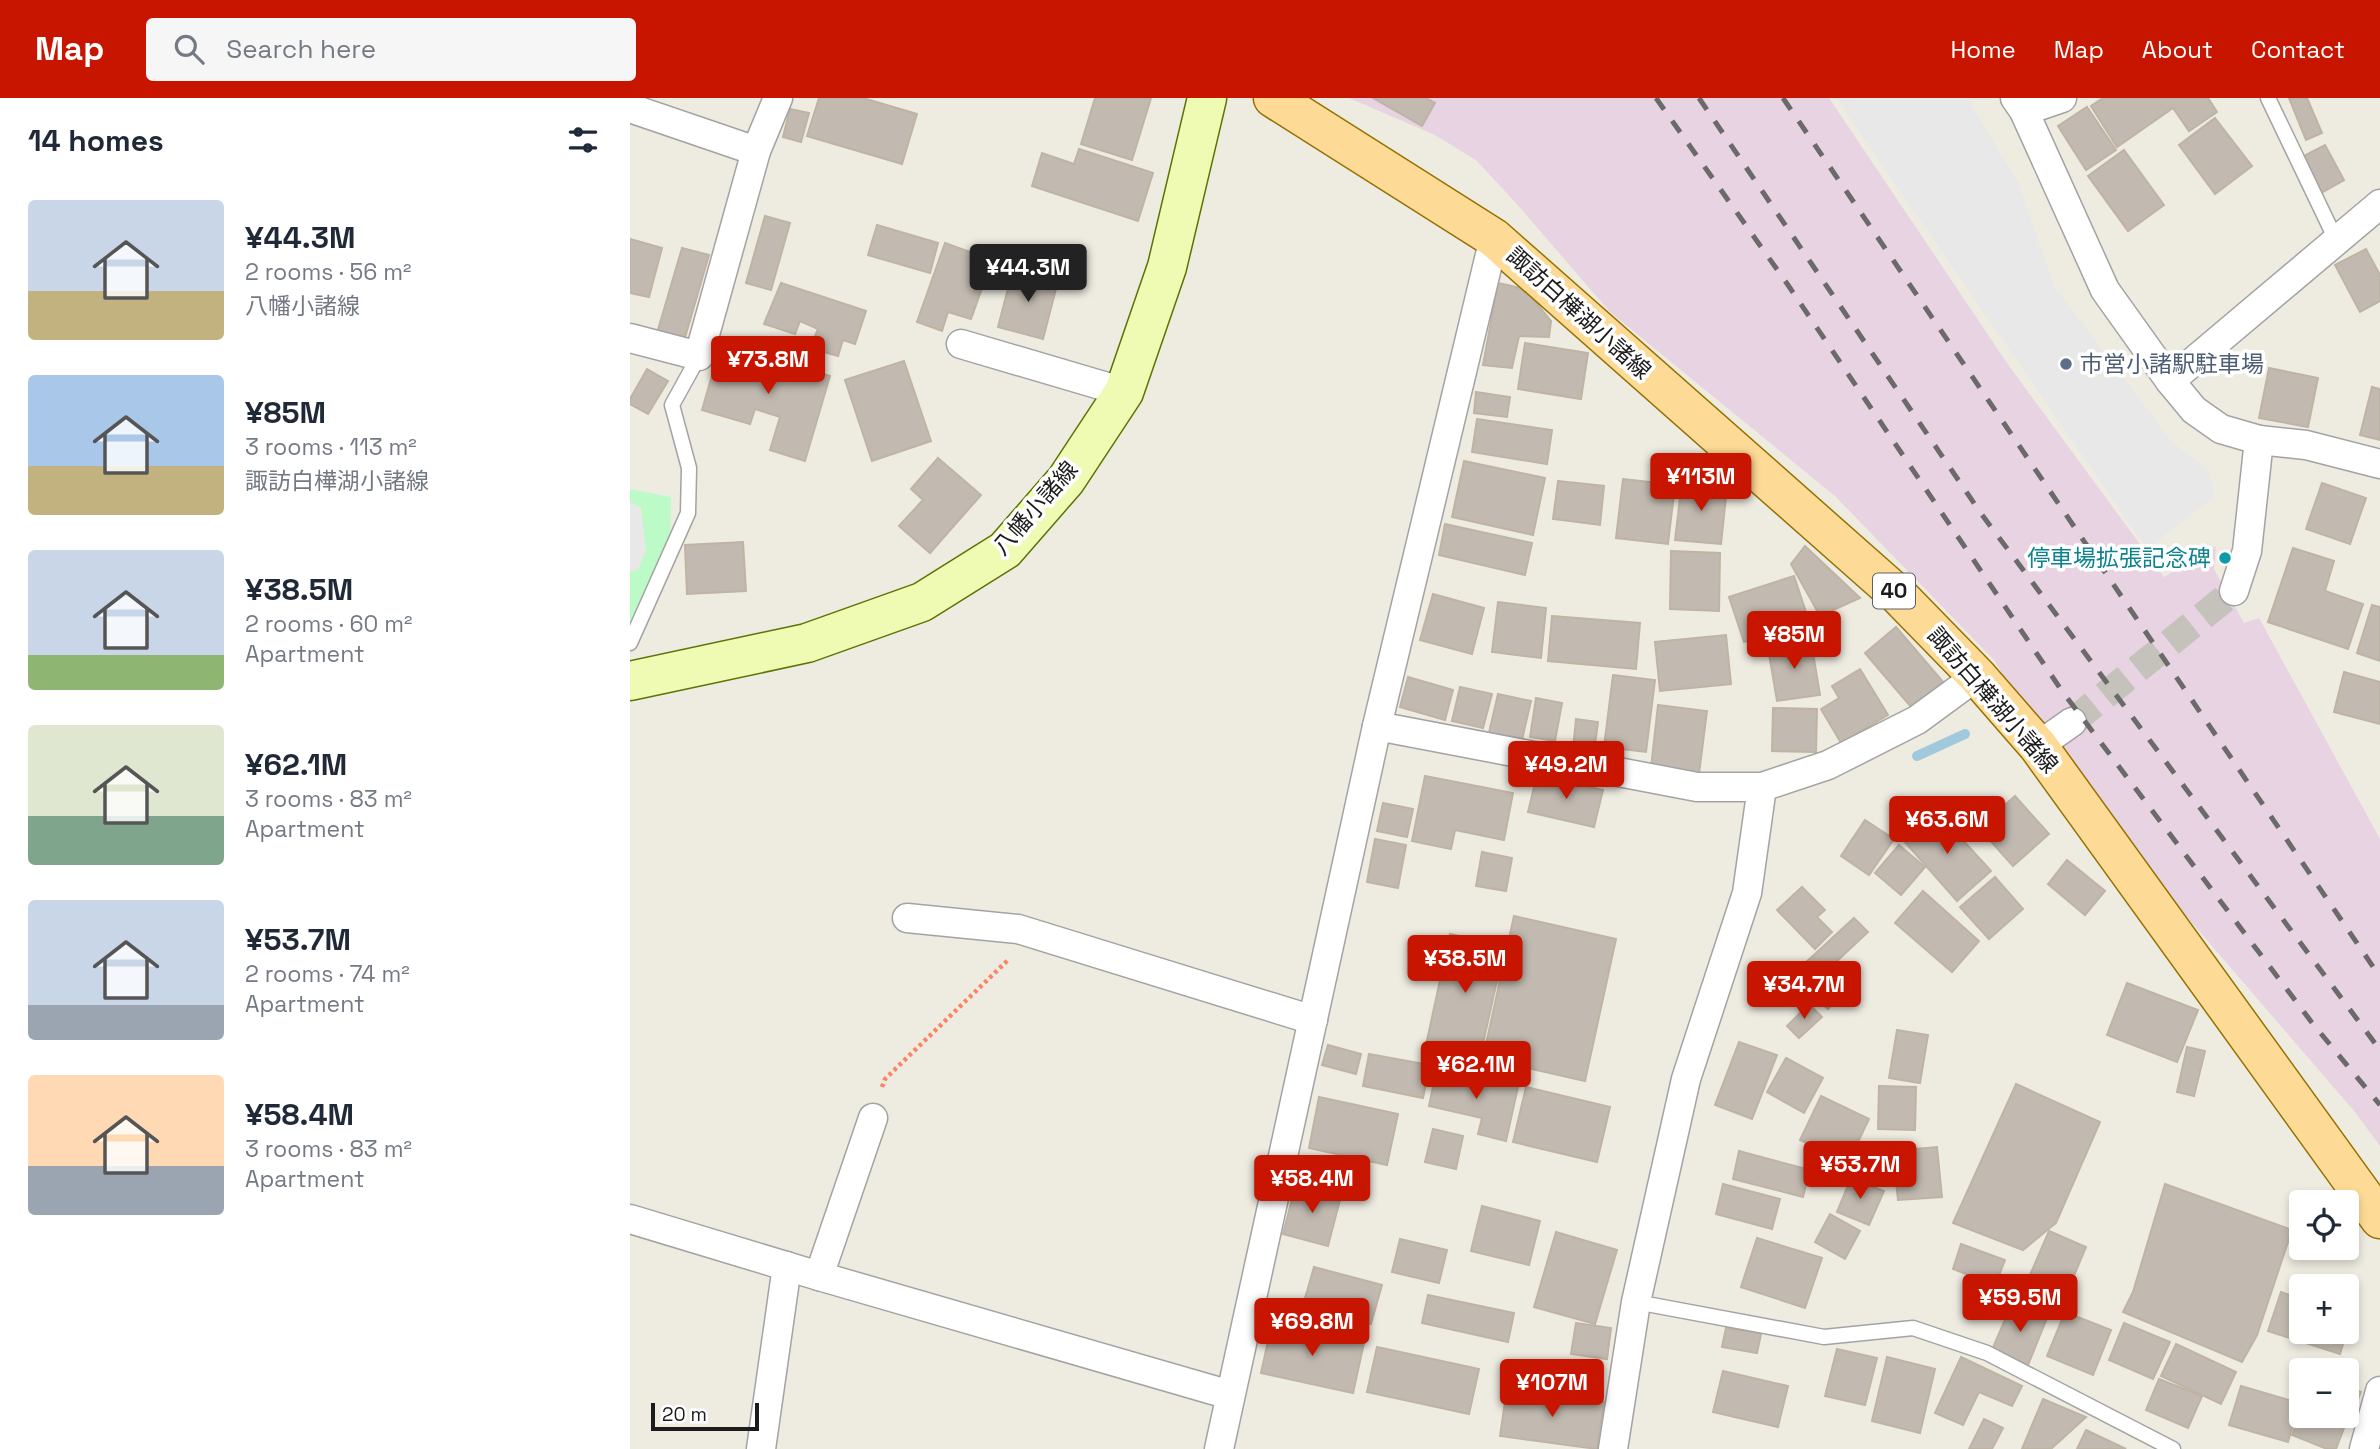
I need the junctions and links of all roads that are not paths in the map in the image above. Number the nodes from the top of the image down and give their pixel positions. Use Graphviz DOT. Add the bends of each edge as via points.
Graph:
graph roads {
  1 [pos="778,98"];
  2 [pos="1207,98"];
  3 [pos="1273,98"];
  4 [pos="2062,98"];
  5 [pos="2268,98"];
  6 [pos="2019,105"];
  7 [pos="630,108"];
  8 [pos="756,151"];
  9 [pos="2380,204"];
  10 [pos="1494,238"];
  11 [pos="2337,242"];
  12 [pos="630,338"];
  13 [pos="961,344"];
  14 [pos="699,356"];
  15 [pos="2170,381"];
  16 [pos="1124,391"];
  17 [pos="2259,440"];
  18 [pos="2380,464"];
  19 [pos="2234,591"];
  20 [pos="630,643"];
  21 [pos="1977,676"];
  22 [pos="630,681"];
  23 [pos="2072,722"];
  24 [pos="1377,726"];
  25 [pos="2038,746"];
  26 [pos="1762,787"];
  27 [pos="907,918"];
  28 [pos="1313,1020"];
  29 [pos="873,1118"];
  30 [pos="630,1219"];
  31 [pos="2380,1219"];
  32 [pos="787,1266"];
  33 [pos="819,1276"];
  34 [pos="1636,1301"];
  35 [pos="2380,1391"];
  36 [pos="1230,1395"];
  37 [pos="761,1449"];
  38 [pos="1219,1449"];
  39 [pos="1613,1449"];
  40 [pos="2173,1449"];
  41 [pos="2364,1449"];
  1 -- 8 [label="street"];
  2 -- 16 [label="main road, 八幡小諸線" via="1167,267"];
  3 -- 10 [label="main road, 諏訪白樺湖小諸線 / 40"];
  4 -- 6 [label="street"];
  5 -- 11 [label="lane"];
  6 -- 15 [label="street" via="2105,290"];
  7 -- 8 [label="street"];
  8 -- 14 [label="street"];
  9 -- 11 [label="street"];
  10 -- 21 [label="main road, 諏訪白樺湖小諸線 / 40" via="1898,595"];
  10 -- 24 [label="street"];
  11 -- 15 [label="street"];
  12 -- 14 [label="street"];
  13 -- 16 [label="street"];
  14 -- 20 [label="lane" via="672,405 689,468 688,513"];
  15 -- 17 [label="street" via="2194,410 2221,429"];
  16 -- 22 [label="main road, 八幡小諸線" via="1066,480 1005,550 922,603 807,643"];
  17 -- 18 [label="street" via="2306,445"];
  17 -- 19 [label="street" via="2247,551"];
  21 -- 25 [label="main road, 諏訪白樺湖小諸線 / 40"];
  21 -- 26 [label="street" via="1906,726 1828,765"];
  23 -- 25 [label="street"];
  24 -- 26 [label="street" via="1697,787"];
  24 -- 28 [label="street"];
  25 -- 31 [label="main road, 諏訪白樺湖小諸線 / 40"];
  26 -- 34 [label="street" via="1747,893 1686,1079"];
  27 -- 28 [label="street" via="1017,929"];
  28 -- 36 [label="street"];
  29 -- 33 [label="street"];
  30 -- 32 [label="street"];
  32 -- 33 [label="street"];
  32 -- 37 [label="street"];
  33 -- 36 [label="street"];
  34 -- 39 [label="street"];
  34 -- 40 [label="lane" via="1824,1337 1913,1328 1987,1353"];
  35 -- 41 [label="street"];
  36 -- 38 [label="street"];
}
